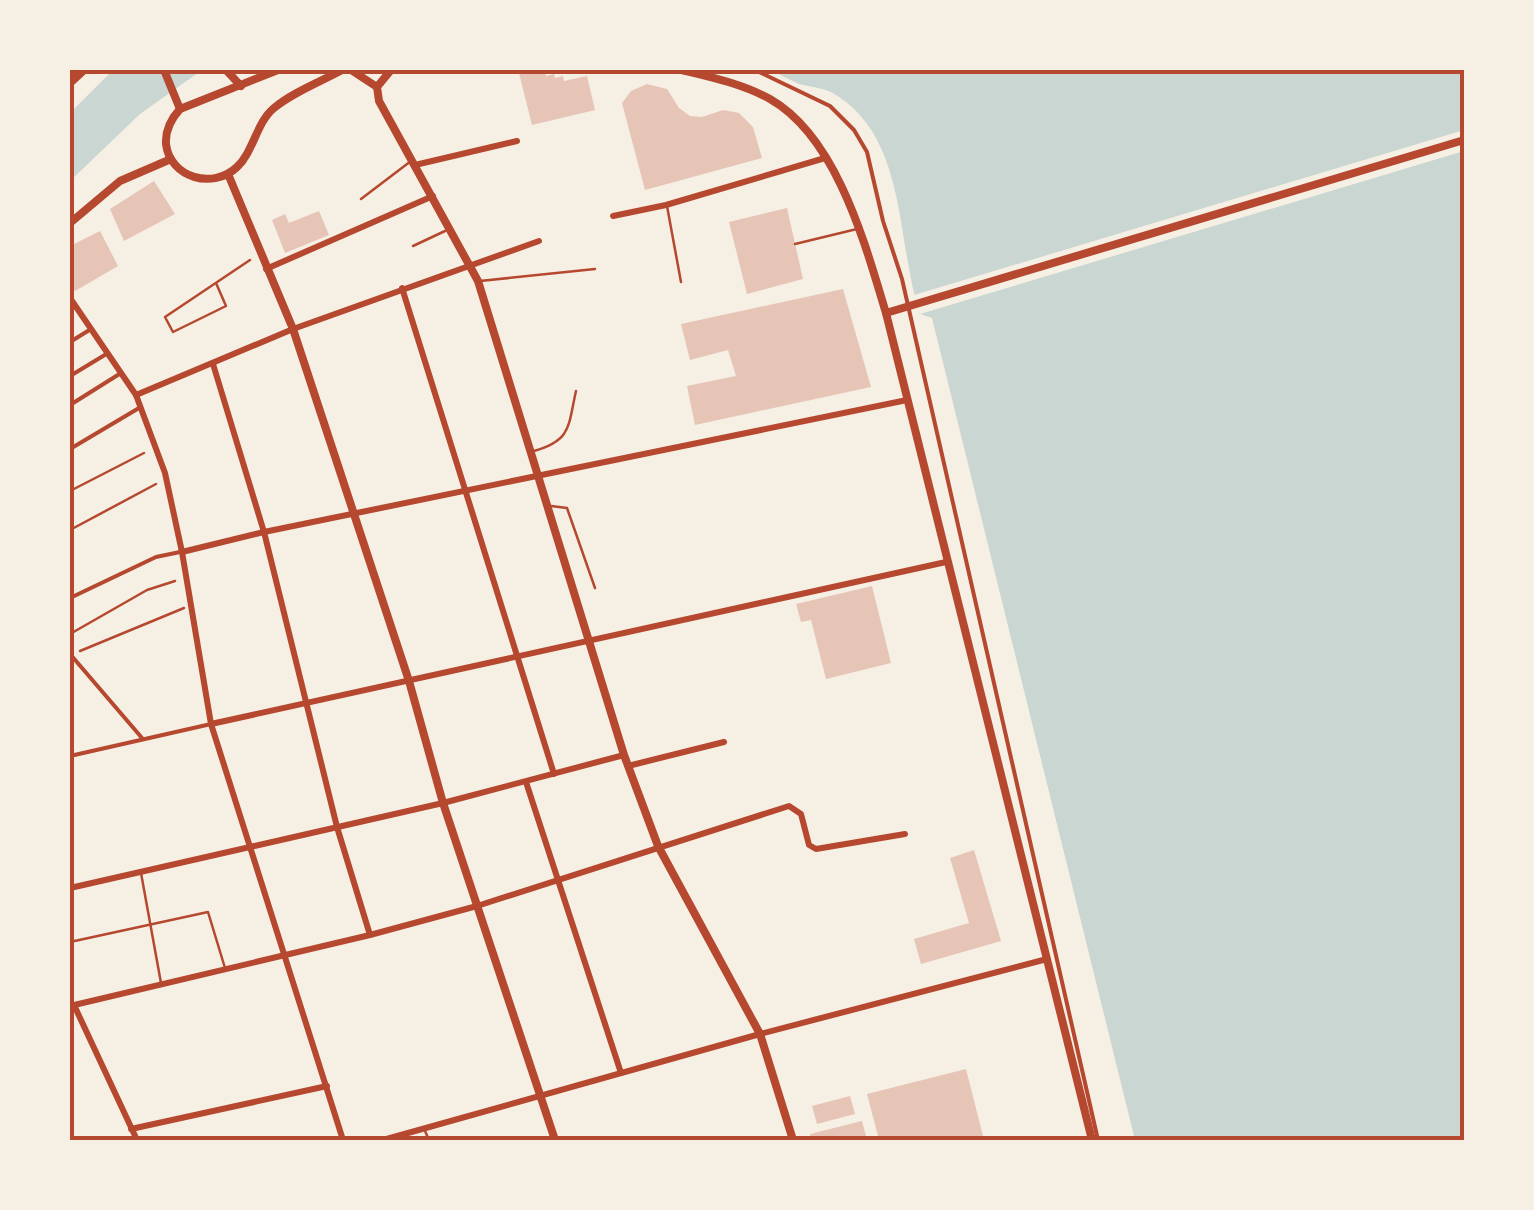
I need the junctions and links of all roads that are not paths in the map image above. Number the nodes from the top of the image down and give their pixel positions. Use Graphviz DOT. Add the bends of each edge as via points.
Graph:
graph roads {
  1 [pos="84,70"];
  2 [pos="164,70"];
  3 [pos="226,70"];
  4 [pos="278,70"];
  5 [pos="342,70"];
  6 [pos="350,70"];
  7 [pos="390,70"];
  8 [pos="682,70"];
  9 [pos="756,70"];
  10 [pos="70,83"];
  11 [pos="241,86"];
  12 [pos="378,86"];
  13 [pos="180,109"];
  14 [pos="1464,140"];
  15 [pos="517,141"];
  16 [pos="826,158"];
  17 [pos="171,160"];
  18 [pos="414,162"];
  19 [pos="228,174"];
  20 [pos="432,196"];
  21 [pos="361,199"];
  22 [pos="666,205"];
  23 [pos="613,216"];
  24 [pos="70,223"];
  25 [pos="451,228"];
  26 [pos="859,229"];
  27 [pos="539,241"];
  28 [pos="795,244"];
  29 [pos="413,246"];
  30 [pos="470,265"];
  31 [pos="266,268"];
  32 [pos="595,269"];
  33 [pos="478,282"];
  34 [pos="681,282"];
  35 [pos="402,288"];
  36 [pos="70,298"];
  37 [pos="886,312"];
  38 [pos="92,328"];
  39 [pos="293,329"];
  40 [pos="70,342"];
  41 [pos="108,354"];
  42 [pos="213,364"];
  43 [pos="120,373"];
  44 [pos="70,376"];
  45 [pos="576,391"];
  46 [pos="136,394"];
  47 [pos="906,400"];
  48 [pos="70,405"];
  49 [pos="142,406"];
  50 [pos="70,449"];
  51 [pos="533,452"];
  52 [pos="540,476"];
  53 [pos="466,493"];
  54 [pos="549,506"];
  55 [pos="356,514"];
  56 [pos="264,532"];
  57 [pos="182,552"];
  58 [pos="946,562"];
  59 [pos="596,588"];
  60 [pos="70,598"];
  61 [pos="590,638"];
  62 [pos="70,655"];
  63 [pos="515,658"];
  64 [pos="409,681"];
  65 [pos="307,703"];
  66 [pos="211,724"];
  67 [pos="143,738"];
  68 [pos="724,742"];
  69 [pos="70,756"];
  70 [pos="624,756"];
  71 [pos="628,766"];
  72 [pos="554,774"];
  73 [pos="526,782"];
  74 [pos="443,803"];
  75 [pos="336,827"];
  76 [pos="905,834"];
  77 [pos="249,846"];
  78 [pos="658,846"];
  79 [pos="140,872"];
  80 [pos="559,879"];
  81 [pos="70,888"];
  82 [pos="477,906"];
  83 [pos="150,924"];
  84 [pos="370,935"];
  85 [pos="70,942"];
  86 [pos="284,955"];
  87 [pos="1048,959"];
  88 [pos="225,969"];
  89 [pos="162,984"];
  90 [pos="71,1003"];
  91 [pos="760,1034"];
  92 [pos="620,1073"];
  93 [pos="327,1086"];
  94 [pos="541,1097"];
  95 [pos="131,1129"];
  96 [pos="425,1130"];
  97 [pos="136,1140"];
  98 [pos="343,1140"];
  99 [pos="383,1140"];
  100 [pos="428,1140"];
  101 [pos="555,1140"];
  102 [pos="793,1140"];
  103 [pos="1095,1140"];
  1 -- 10 [label="main road"];
  2 -- 13 [label="main road"];
  3 -- 11 [label="main road"];
  4 -- 11 [label="main road"];
  5 -- 19 [label="main road" via="268,114"];
  6 -- 12 [label="main road"];
  7 -- 12 [label="main road"];
  8 -- 16 [label="main road" via="770,99"];
  9 -- 103 [label="street" via="830,106 867,152 902,279"];
  11 -- 13 [label="main road"];
  12 -- 18 [label="main road" via="378,101"];
  13 -- 17 [label="main road" via="166,132"];
  14 -- 37 [label="main road"];
  15 -- 18 [label="street"];
  16 -- 22 [label="street"];
  16 -- 26 [label="main road"];
  17 -- 19 [label="main road" via="196,179"];
  17 -- 24 [label="main road" via="120,181"];
  18 -- 20 [label="main road"];
  18 -- 21 [label="lane"];
  19 -- 31 [label="main road"];
  20 -- 25 [label="main road"];
  20 -- 31 [label="street"];
  22 -- 23 [label="street"];
  22 -- 34 [label="lane"];
  25 -- 29 [label="lane"];
  25 -- 30 [label="main road"];
  26 -- 28 [label="lane"];
  26 -- 37 [label="main road"];
  27 -- 30 [label="street"];
  30 -- 33 [label="main road"];
  30 -- 35 [label="street"];
  31 -- 39 [label="main road"];
  32 -- 33 [label="lane"];
  33 -- 51 [label="main road"];
  35 -- 39 [label="street"];
  35 -- 53 [label="street"];
  36 -- 38 [label="street"];
  37 -- 47 [label="main road"];
  38 -- 40 [label="street"];
  38 -- 41 [label="street"];
  39 -- 42 [label="street"];
  39 -- 55 [label="main road"];
  41 -- 43 [label="street"];
  41 -- 44 [label="street"];
  42 -- 46 [label="street"];
  42 -- 56 [label="street"];
  43 -- 46 [label="street"];
  43 -- 48 [label="street"];
  45 -- 51 [label="lane" via="565,435"];
  46 -- 49 [label="street"];
  47 -- 52 [label="street"];
  47 -- 58 [label="main road"];
  49 -- 50 [label="street"];
  49 -- 57 [label="street"];
  51 -- 52 [label="main road"];
  52 -- 53 [label="street"];
  52 -- 54 [label="main road"];
  53 -- 55 [label="street"];
  53 -- 63 [label="street"];
  54 -- 59 [label="lane" via="566,508"];
  54 -- 61 [label="main road"];
  55 -- 56 [label="street"];
  55 -- 64 [label="main road"];
  56 -- 57 [label="street"];
  56 -- 65 [label="street"];
  57 -- 60 [label="street" via="156,557"];
  57 -- 66 [label="street"];
  58 -- 61 [label="street"];
  58 -- 87 [label="main road"];
  61 -- 63 [label="street"];
  61 -- 70 [label="main road"];
  62 -- 67 [label="street"];
  63 -- 64 [label="street"];
  63 -- 72 [label="street"];
  64 -- 65 [label="street"];
  64 -- 74 [label="main road"];
  65 -- 66 [label="street"];
  65 -- 75 [label="street"];
  66 -- 67 [label="street"];
  66 -- 77 [label="street"];
  67 -- 69 [label="street"];
  68 -- 71 [label="street"];
  70 -- 71 [label="main road"];
  70 -- 72 [label="street"];
  71 -- 78 [label="main road"];
  72 -- 73 [label="street"];
  73 -- 74 [label="street"];
  73 -- 80 [label="street"];
  74 -- 75 [label="street"];
  74 -- 82 [label="main road"];
  75 -- 77 [label="street"];
  75 -- 84 [label="street"];
  76 -- 78 [label="street" via="816,848 809,845 802,814 790,806"];
  77 -- 79 [label="street"];
  77 -- 86 [label="street"];
  78 -- 80 [label="street"];
  78 -- 91 [label="main road"];
  79 -- 81 [label="street"];
  79 -- 83 [label="lane"];
  80 -- 82 [label="street"];
  80 -- 92 [label="street"];
  82 -- 84 [label="street"];
  82 -- 94 [label="main road"];
  83 -- 85 [label="lane"];
  83 -- 88 [label="lane" via="208,912"];
  83 -- 89 [label="lane"];
  84 -- 86 [label="street"];
  86 -- 88 [label="street"];
  86 -- 93 [label="street"];
  87 -- 91 [label="street"];
  87 -- 103 [label="main road"];
  88 -- 89 [label="street"];
  89 -- 90 [label="street"];
  90 -- 95 [label="street"];
  91 -- 92 [label="street"];
  91 -- 102 [label="main road"];
  92 -- 94 [label="street"];
  93 -- 95 [label="street"];
  93 -- 98 [label="street"];
  94 -- 96 [label="street"];
  94 -- 101 [label="main road"];
  95 -- 97 [label="street"];
  96 -- 99 [label="street"];
  96 -- 100 [label="lane"];
}
